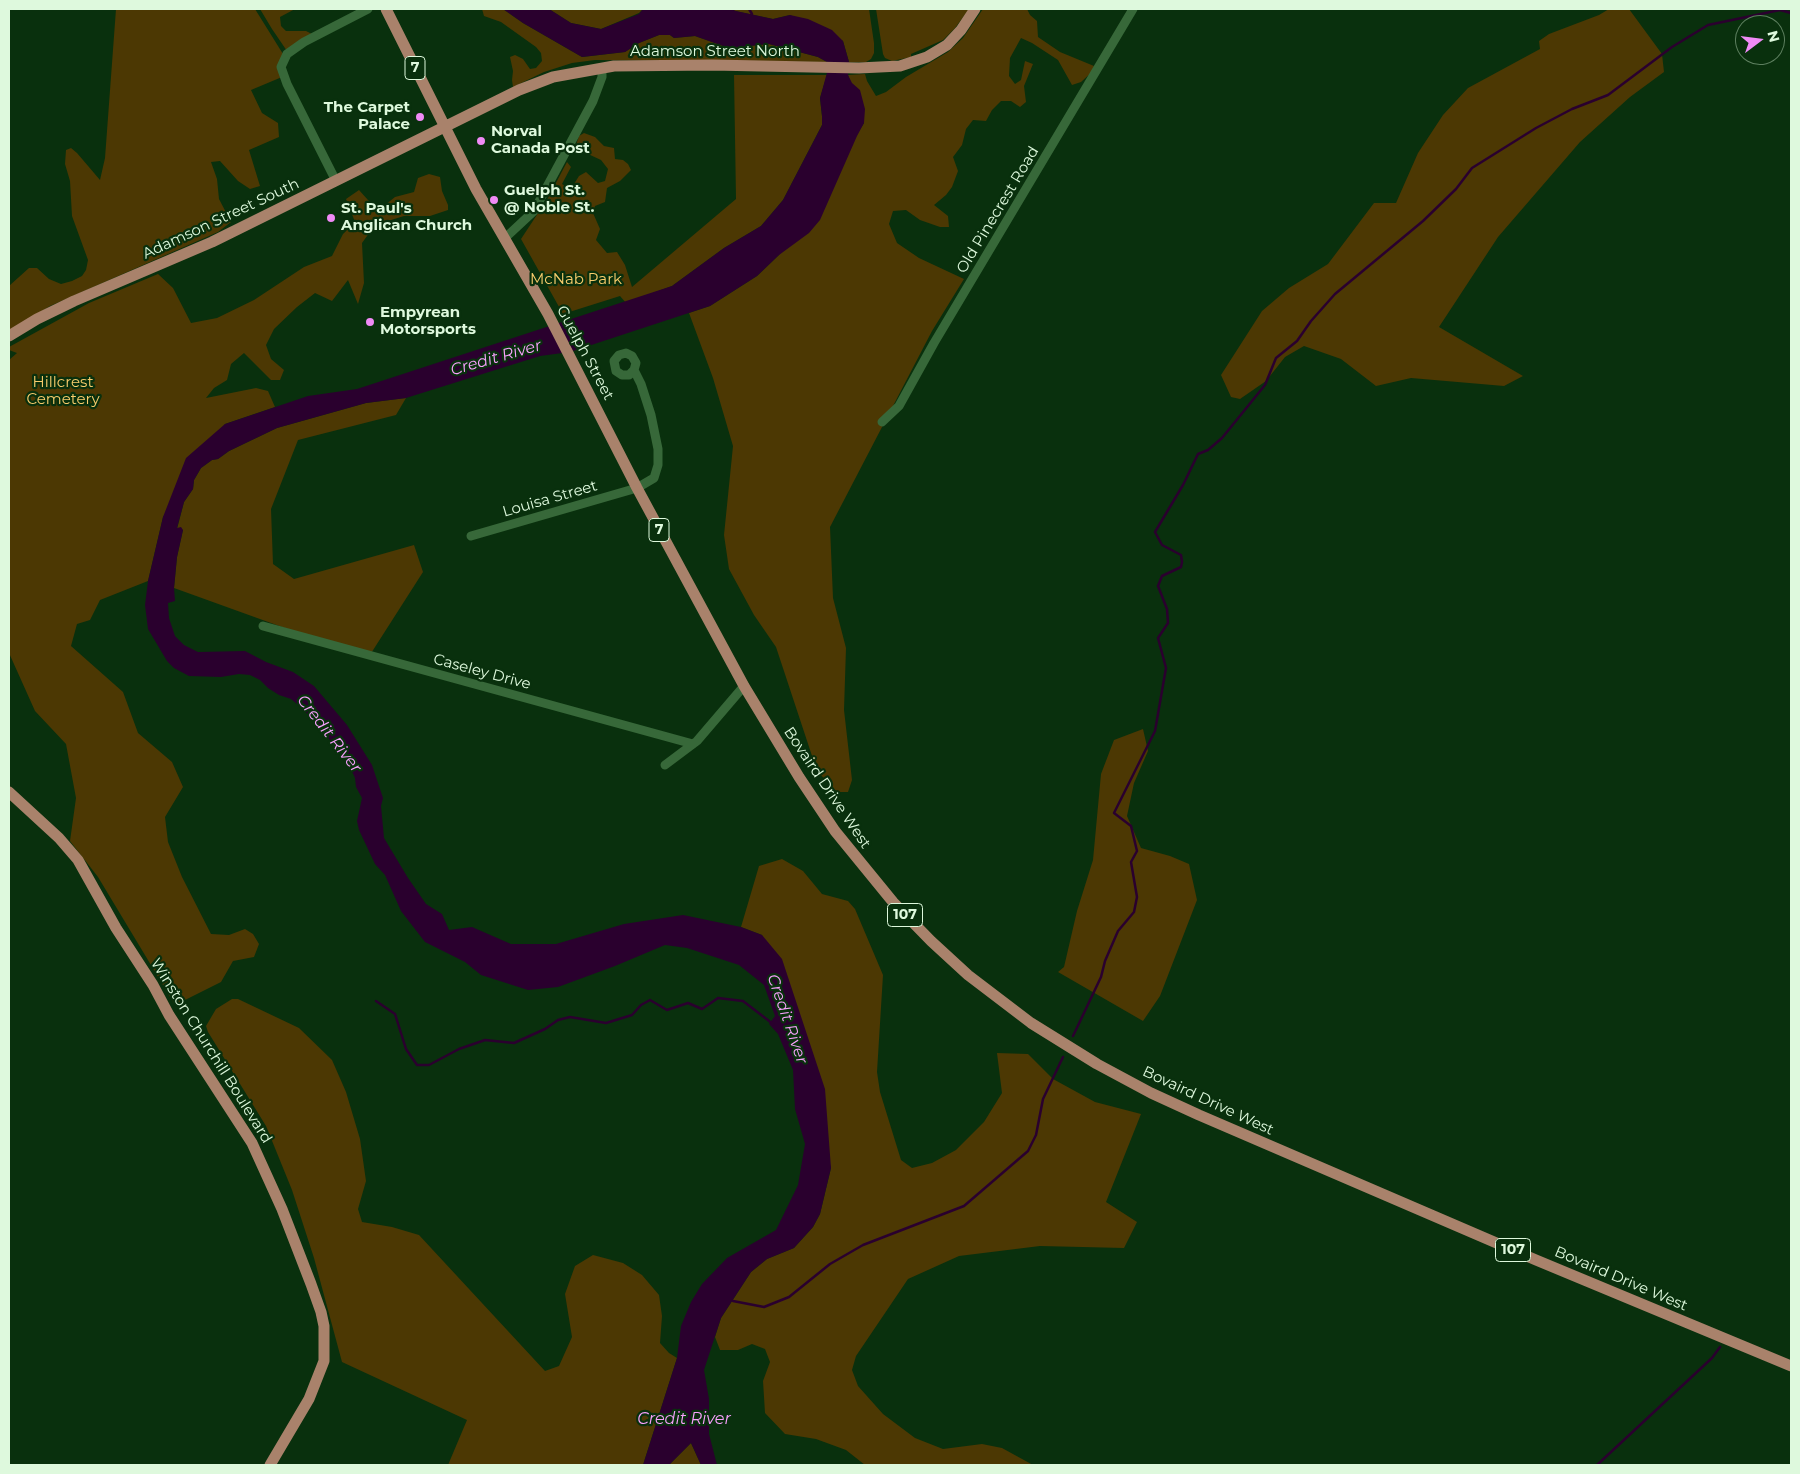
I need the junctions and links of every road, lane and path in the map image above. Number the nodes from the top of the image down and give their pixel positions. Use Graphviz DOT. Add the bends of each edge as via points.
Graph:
graph roads {
  1 [pos="368,9"];
  2 [pos="386,9"];
  3 [pos="975,9"];
  4 [pos="1133,9"];
  5 [pos="602,68"];
  6 [pos="445,127"];
  7 [pos="336,181"];
  8 [pos="505,238"];
  9 [pos="9,336"];
  10 [pos="634,370"];
  11 [pos="882,422"];
  12 [pos="637,488"];
  13 [pos="471,536"];
  14 [pos="264,626"];
  15 [pos="744,686"];
  16 [pos="692,744"];
  17 [pos="665,765"];
  18 [pos="798,777"];
  19 [pos="9,792"];
  20 [pos="1791,1366"];
  21 [pos="270,1465"];
  1 -- 7 [label="street" via="304,42 287,54 282,67 287,84"];
  2 -- 6 [label="main road, Guelph Street / 7"];
  3 -- 5 [label="main road, Adamson Street North" via="956,36 937,52 900,66"];
  4 -- 11 [label="street, Old Pinecrest Road" via="899,406"];
  5 -- 6 [label="main road, Adamson Street North" via="553,77 531,85"];
  5 -- 8 [label="street" via="593,101 534,211"];
  6 -- 7 [label="main road, Adamson Street South"];
  6 -- 8 [label="main road, Guelph Street / 7"];
  7 -- 9 [label="main road, Adamson Street South" via="212,242 74,301"];
  8 -- 12 [label="main road, Guelph Street / 7" via="573,360"];
  10 -- 12 [label="street" via="651,416 658,449 654,478"];
  12 -- 13 [label="street, Louisa Street"];
  12 -- 15 [label="main road, Guelph Street / 7"];
  14 -- 16 [label="street, Caseley Drive"];
  15 -- 16 [label="street"];
  15 -- 18 [label="main road, Bovaird Drive West / 7"];
  16 -- 17 [label="street"];
  18 -- 20 [label="main road, Bovaird Drive West / 107" via="864,867 931,941 968,975 1030,1023 1097,1064 1199,1116"];
  19 -- 21 [label="main road, Winston Churchill Boulevard" via="78,860 169,1015 252,1143 298,1250 321,1312 325,1335 324,1360 309,1399"];
}
